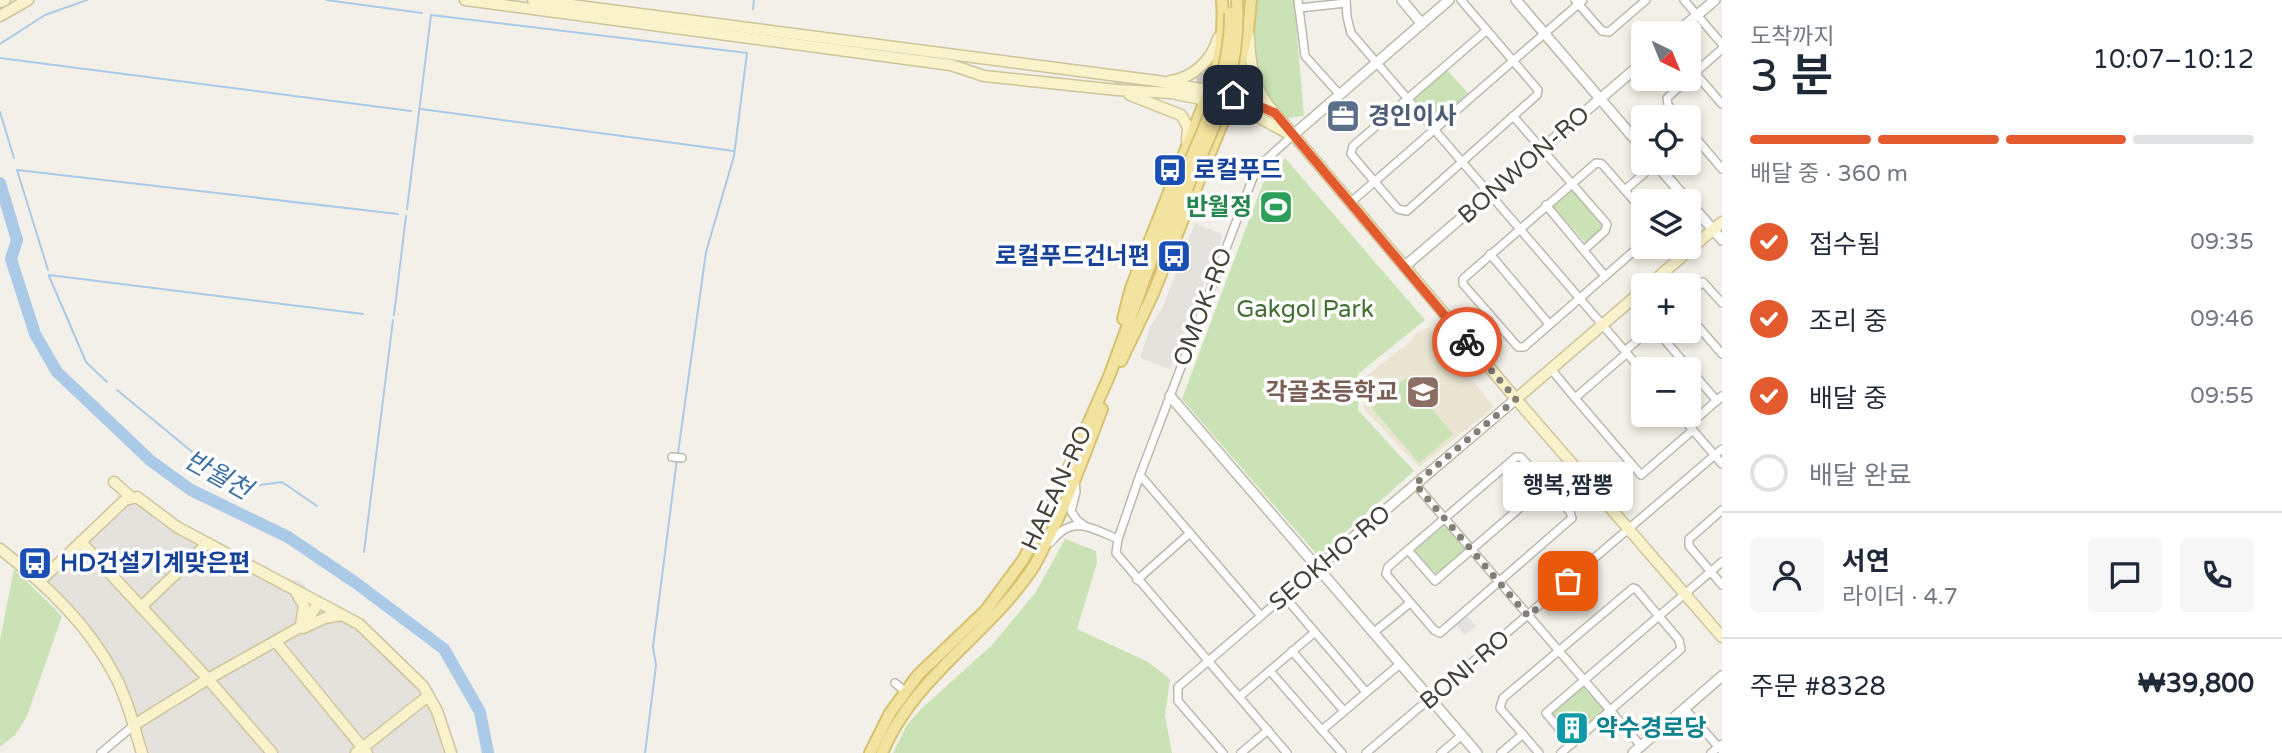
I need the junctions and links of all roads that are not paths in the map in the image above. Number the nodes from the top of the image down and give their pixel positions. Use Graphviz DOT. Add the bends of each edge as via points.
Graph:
graph roads {
  1 [pos="5,0"];
  2 [pos="28,0"];
  3 [pos="466,0"];
  4 [pos="533,0"];
  5 [pos="1222,0"];
  6 [pos="1230,0"];
  7 [pos="1237,0"];
  8 [pos="1251,0"];
  9 [pos="1402,0"];
  10 [pos="1450,0"];
  11 [pos="1461,0"];
  12 [pos="1516,0"];
  13 [pos="1646,0"];
  14 [pos="1685,0"];
  15 [pos="1715,0"];
  16 [pos="1579,1"];
  17 [pos="0,2"];
  18 [pos="1346,2"];
  19 [pos="1299,4"];
  20 [pos="1697,15"];
  21 [pos="0,16"];
  22 [pos="1223,20"];
  23 [pos="1690,21"];
  24 [pos="1422,24"];
  25 [pos="1487,30"];
  26 [pos="1248,31"];
  27 [pos="1544,33"];
  28 [pos="1722,44"];
  29 [pos="1722,49"];
  30 [pos="1512,60"];
  31 [pos="1377,62"];
  32 [pos="1701,68"];
  33 [pos="1631,73"];
  34 [pos="1157,82"];
  35 [pos="1701,86"];
  36 [pos="1115,87"];
  37 [pos="1675,91"];
  38 [pos="1339,95"];
  39 [pos="1207,96"];
  40 [pos="1231,99"];
  41 [pos="1408,99"];
  42 [pos="1601,99"];
  43 [pos="1722,104"];
  44 [pos="1668,105"];
  45 [pos="1275,113"];
  46 [pos="1513,116"];
  47 [pos="1199,117"];
  48 [pos="1221,126"];
  49 [pos="1434,128"];
  50 [pos="1631,135"];
  51 [pos="1292,136"];
  52 [pos="1701,145"];
  53 [pos="1186,147"];
  54 [pos="1542,149"];
  55 [pos="1462,162"];
  56 [pos="1722,169"];
  57 [pos="1642,175"];
  58 [pos="1666,175"];
  59 [pos="1374,181"];
  60 [pos="1572,183"];
  61 [pos="1183,187"];
  62 [pos="1679,189"];
  63 [pos="1625,190"];
  64 [pos="1490,194"];
  65 [pos="1631,197"];
  66 [pos="1350,203"];
  67 [pos="1546,205"];
  68 [pos="1701,216"];
  69 [pos="1722,222"];
  70 [pos="1519,229"];
  71 [pos="1713,230"];
  72 [pos="1722,240"];
  73 [pos="1584,250"];
  74 [pos="1631,253"];
  75 [pos="1490,254"];
  76 [pos="1404,267"];
  77 [pos="1667,273"];
  78 [pos="1605,275"];
  79 [pos="1701,284"];
  80 [pos="1579,298"];
  81 [pos="1631,300"];
  82 [pos="1722,303"];
  83 [pos="1549,324"];
  84 [pos="1602,325"];
  85 [pos="1701,330"];
  86 [pos="1635,343"];
  87 [pos="1668,343"];
  88 [pos="1626,352"];
  89 [pos="1722,354"];
  90 [pos="1631,358"];
  91 [pos="1551,369"];
  92 [pos="1113,373"];
  93 [pos="1170,396"];
  94 [pos="1575,398"];
  95 [pos="1719,398"];
  96 [pos="1516,399"];
  97 [pos="1691,428"];
  98 [pos="1722,449"];
  99 [pos="1715,455"];
  100 [pos="671,457"];
  101 [pos="682,458"];
  102 [pos="1572,463"];
  103 [pos="1722,464"];
  104 [pos="1140,475"];
  105 [pos="1075,479"];
  106 [pos="114,482"];
  107 [pos="1415,484"];
  108 [pos="1546,485"];
  109 [pos="131,498"];
  110 [pos="1722,510"];
  111 [pos="1444,518"];
  112 [pos="1085,526"];
  113 [pos="1628,530"];
  114 [pos="1190,533"];
  115 [pos="1118,539"];
  116 [pos="81,542"];
  117 [pos="208,543"];
  118 [pos="0,549"];
  119 [pos="1472,549"];
  120 [pos="1408,550"];
  121 [pos="1037,560"];
  122 [pos="1722,562"];
  123 [pos="1317,568"];
  124 [pos="1711,572"];
  125 [pos="41,580"];
  126 [pos="1137,580"];
  127 [pos="1499,582"];
  128 [pos="1722,585"];
  129 [pos="295,591"];
  130 [pos="1685,595"];
  131 [pos="1284,596"];
  132 [pos="318,603"];
  133 [pos="1410,603"];
  134 [pos="141,607"];
  135 [pos="341,615"];
  136 [pos="1262,616"];
  137 [pos="1528,616"];
  138 [pos="1660,617"];
  139 [pos="296,630"];
  140 [pos="1315,632"];
  141 [pos="1373,633"];
  142 [pos="1722,637"];
  143 [pos="276,642"];
  144 [pos="1292,651"];
  145 [pos="1558,651"];
  146 [pos="1208,662"];
  147 [pos="1399,664"];
  148 [pos="1270,671"];
  149 [pos="1722,676"];
  150 [pos="208,679"];
  151 [pos="1584,680"];
  152 [pos="895,683"];
  153 [pos="906,692"];
  154 [pos="1366,692"];
  155 [pos="428,696"];
  156 [pos="1239,697"];
  157 [pos="1430,699"];
  158 [pos="1685,709"];
  159 [pos="1610,710"];
  160 [pos="1344,711"];
  161 [pos="134,725"];
  162 [pos="1268,730"];
  163 [pos="1322,730"];
  164 [pos="1523,734"];
  165 [pos="1461,736"];
  166 [pos="1572,744"];
  167 [pos="1721,747"];
  168 [pos="1637,750"];
  169 [pos="362,751"];
  170 [pos="101,753"];
  171 [pos="142,753"];
  172 [pos="272,753"];
  173 [pos="451,753"];
  174 [pos="870,753"];
  175 [pos="882,753"];
  176 [pos="1223,753"];
  177 [pos="1241,753"];
  178 [pos="1287,753"];
  179 [pos="1342,753"];
  180 [pos="1366,753"];
  181 [pos="1441,753"];
  182 [pos="1476,753"];
  183 [pos="1501,753"];
  184 [pos="1539,753"];
  185 [pos="1561,753"];
  186 [pos="1711,753"];
  1 -- 17 [label="main road"];
  2 -- 21 [label="main road"];
  3 -- 36 [label="main road" via="951,65 984,76"];
  4 -- 34 [label="main road"];
  5 -- 22 [label="main road"];
  6 -- 61 [label="main road, bridge" via="1221,84"];
  7 -- 61 [label="main road, bridge" via="1238,37 1228,91"];
  8 -- 26 [label="main road"];
  9 -- 24 [label="street"];
  10 -- 24 [label="street, OMOK-RO"];
  11 -- 25 [label="street"];
  12 -- 27 [label="street"];
  13 -- 16 [label="street" via="1609,32 1602,31"];
  14 -- 20 [label="street"];
  15 -- 20 [label="street"];
  16 -- 27 [label="street"];
  18 -- 19 [label="street"];
  18 -- 31 [label="street" via="1351,33"];
  19 -- 38 [label="street" via="1305,56"];
  20 -- 23 [label="street"];
  20 -- 28 [label="street"];
  22 -- 34 [label="main road" via="1215,48 1195,71 1182,79"];
  22 -- 39 [label="main road" via="1221,51"];
  24 -- 31 [label="street, OMOK-RO"];
  25 -- 30 [label="street"];
  25 -- 41 [label="street"];
  26 -- 40 [label="main road"];
  26 -- 45 [label="main road" via="1251,69"];
  27 -- 30 [label="street"];
  27 -- 42 [label="street"];
  29 -- 32 [label="street"];
  30 -- 46 [label="street" via="1538,90"];
  30 -- 49 [label="street"];
  31 -- 38 [label="street, OMOK-RO"];
  31 -- 41 [label="street"];
  33 -- 42 [label="street, BONWON-RO"];
  34 -- 39 [label="main road"];
  35 -- 43 [label="street"];
  36 -- 39 [label="main road"];
  36 -- 53 [label="main road" via="1181,115 1188,127"];
  37 -- 44 [label="street" via="1667,98"];
  38 -- 51 [label="street, OMOK-RO"];
  39 -- 40 [label="main road"];
  39 -- 47 [label="main road"];
  40 -- 45 [label="main road"];
  40 -- 48 [label="main road"];
  40 -- 51 [label="main road"];
  41 -- 49 [label="street"];
  41 -- 59 [label="street" via="1353,146 1351,154"];
  42 -- 50 [label="street"];
  42 -- 54 [label="street, BONWON-RO"];
  45 -- 51 [label="main road"];
  46 -- 54 [label="street"];
  46 -- 55 [label="street"];
  47 -- 48 [label="main road" via="1207,108 1217,108 1222,114"];
  47 -- 53 [label="main road"];
  48 -- 92 [label="main road" via="1152,296"];
  49 -- 55 [label="street"];
  49 -- 59 [label="street"];
  51 -- 66 [label="main road"];
  51 -- 93 [label="street, OMOK-RO" via="1259,166 1252,180"];
  52 -- 56 [label="street"];
  53 -- 92 [label="main road" via="1131,288"];
  54 -- 60 [label="street"];
  54 -- 64 [label="street, BONWON-RO"];
  55 -- 59 [label="street" via="1407,211 1398,209"];
  55 -- 64 [label="street"];
  57 -- 63 [label="street"];
  58 -- 62 [label="street"];
  59 -- 66 [label="street"];
  60 -- 63 [label="street" via="1596,163"];
  60 -- 67 [label="street"];
  60 -- 73 [label="street" via="1607,224"];
  61 -- 92 [label="main road, HAEAN-RO"];
  63 -- 65 [label="street"];
  64 -- 70 [label="street"];
  64 -- 76 [label="street, BONWON-RO"];
  66 -- 76 [label="main road"];
  67 -- 70 [label="street"];
  67 -- 73 [label="street"];
  68 -- 71 [label="street"];
  69 -- 71 [label="main road"];
  70 -- 75 [label="street"];
  70 -- 80 [label="street"];
  71 -- 72 [label="street"];
  71 -- 77 [label="main road"];
  73 -- 78 [label="street"];
  74 -- 78 [label="street"];
  75 -- 83 [label="street"];
  75 -- 83 [label="street" via="1463,284 1518,347 1524,347"];
  76 -- 96 [label="main road"];
  78 -- 80 [label="street"];
  79 -- 82 [label="street"];
  80 -- 83 [label="street"];
  80 -- 84 [label="street"];
  81 -- 84 [label="main road, SEOKHO-RO"];
  84 -- 88 [label="street"];
  84 -- 91 [label="main road, SEOKHO-RO"];
  85 -- 89 [label="street"];
  86 -- 88 [label="street"];
  87 -- 95 [label="street"];
  88 -- 90 [label="street"];
  88 -- 94 [label="street"];
  91 -- 94 [label="street"];
  91 -- 96 [label="main road, SEOKHO-RO"];
  92 -- 105 [label="main road, HAEAN-RO"];
  92 -- 153 [label="main road, HAEAN-RO" via="1023,560 986,610"];
  93 -- 104 [label="street, OMOK-RO"];
  93 -- 123 [label="street"];
  94 -- 97 [label="street" via="1641,475"];
  95 -- 97 [label="street"];
  96 -- 102 [label="main road"];
  96 -- 107 [label="street, SEOKHO-RO"];
  97 -- 99 [label="street"];
  98 -- 99 [label="street, BONI-RO"];
  99 -- 103 [label="street"];
  99 -- 113 [label="street, BONI-RO"];
  100 -- 101 [label="street"];
  102 -- 108 [label="street"];
  102 -- 113 [label="main road"];
  104 -- 114 [label="street"];
  104 -- 115 [label="street, OMOK-RO"];
  105 -- 112 [label="street" via="1072,511"];
  105 -- 121 [label="main road, HAEAN-RO"];
  106 -- 109 [label="main road"];
  107 -- 111 [label="street"];
  107 -- 123 [label="street, SEOKHO-RO"];
  108 -- 111 [label="street" via="1516,457"];
  108 -- 119 [label="street"];
  108 -- 127 [label="street" via="1572,518"];
  109 -- 116 [label="main road"];
  109 -- 117 [label="main road" via="144,500 177,527"];
  110 -- 124 [label="street" via="1689,539 1689,546"];
  111 -- 119 [label="street"];
  111 -- 120 [label="street"];
  112 -- 115 [label="street"];
  112 -- 121 [label="street" via="1065,527"];
  113 -- 130 [label="main road"];
  113 -- 137 [label="street, BONI-RO"];
  114 -- 126 [label="street"];
  114 -- 136 [label="street"];
  115 -- 126 [label="street" via="1116,553"];
  116 -- 125 [label="main road"];
  116 -- 134 [label="main road"];
  117 -- 129 [label="main road"];
  117 -- 134 [label="main road"];
  118 -- 125 [label="main road"];
  119 -- 120 [label="street" via="1435,581"];
  119 -- 127 [label="street"];
  120 -- 133 [label="street" via="1385,574"];
  121 -- 175 [label="main road, HAEAN-RO" via="1000,609 916,696"];
  122 -- 124 [label="street"];
  123 -- 131 [label="street, SEOKHO-RO"];
  123 -- 141 [label="street"];
  124 -- 128 [label="street"];
  124 -- 130 [label="street"];
  125 -- 161 [label="main road" via="103,654"];
  126 -- 146 [label="street"];
  127 -- 133 [label="street" via="1440,633"];
  127 -- 137 [label="street"];
  129 -- 132 [label="main road"];
  129 -- 139 [label="main road" via="304,606"];
  130 -- 138 [label="street"];
  130 -- 142 [label="main road"];
  131 -- 136 [label="street, SEOKHO-RO"];
  131 -- 140 [label="street"];
  132 -- 135 [label="main road"];
  132 -- 139 [label="main road"];
  133 -- 141 [label="street"];
  134 -- 150 [label="main road"];
  135 -- 139 [label="main road"];
  135 -- 155 [label="main road" via="359,624"];
  136 -- 146 [label="street, SEOKHO-RO"];
  137 -- 145 [label="street"];
  137 -- 157 [label="street, BONI-RO"];
  138 -- 145 [label="street" via="1633,588"];
  138 -- 151 [label="street"];
  138 -- 159 [label="street" via="1681,649"];
  139 -- 143 [label="main road"];
  140 -- 144 [label="street"];
  140 -- 154 [label="street"];
  141 -- 147 [label="street"];
  143 -- 150 [label="main road"];
  143 -- 169 [label="main road"];
  144 -- 148 [label="street"];
  144 -- 160 [label="street"];
  145 -- 151 [label="street"];
  145 -- 164 [label="street" via="1503,698 1500,708"];
  146 -- 156 [label="street"];
  146 -- 176 [label="street" via="1178,687 1178,701"];
  147 -- 154 [label="street"];
  147 -- 157 [label="street"];
  148 -- 156 [label="street"];
  148 -- 163 [label="street"];
  149 -- 158 [label="street"];
  150 -- 161 [label="main road"];
  150 -- 172 [label="main road"];
  151 -- 159 [label="street"];
  151 -- 166 [label="street" via="1546,713"];
  152 -- 153 [label="street"];
  153 -- 174 [label="main road, HAEAN-RO"];
  154 -- 160 [label="street"];
  155 -- 169 [label="main road"];
  155 -- 173 [label="main road"];
  156 -- 162 [label="street"];
  157 -- 165 [label="street"];
  157 -- 180 [label="street, BONI-RO"];
  158 -- 167 [label="street"];
  158 -- 168 [label="street"];
  159 -- 166 [label="street"];
  159 -- 168 [label="street"];
  160 -- 163 [label="street"];
  161 -- 170 [label="street"];
  161 -- 171 [label="main road"];
  162 -- 177 [label="street"];
  162 -- 178 [label="street"];
  163 -- 179 [label="street"];
  164 -- 183 [label="street"];
  164 -- 184 [label="street"];
  165 -- 181 [label="street"];
  165 -- 182 [label="street"];
  166 -- 185 [label="street"];
  167 -- 186 [label="street"];
}
